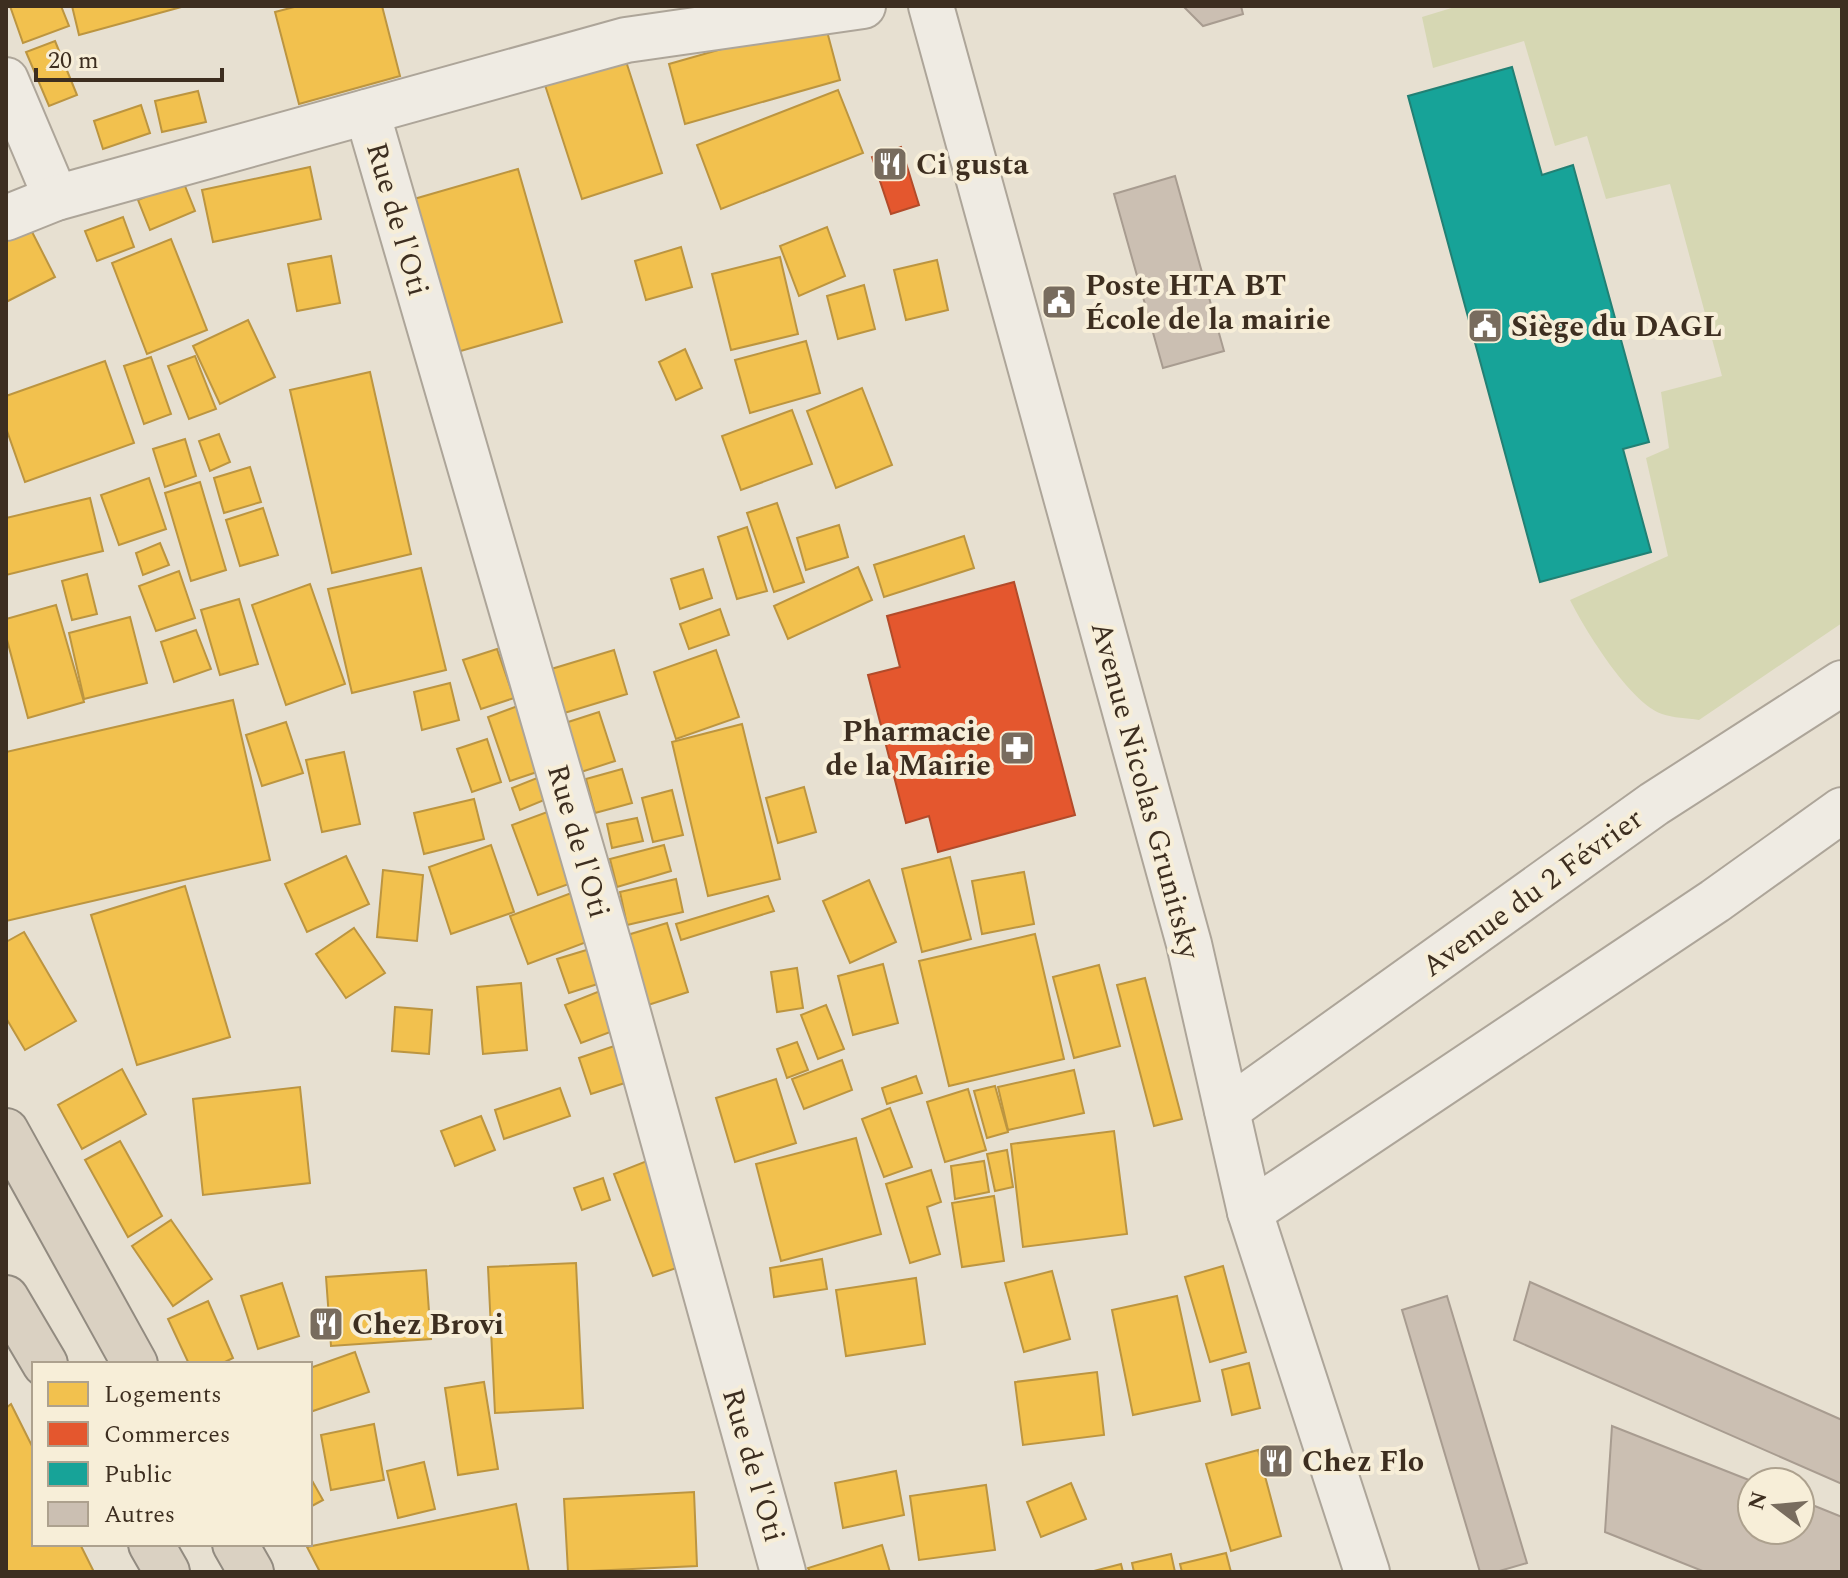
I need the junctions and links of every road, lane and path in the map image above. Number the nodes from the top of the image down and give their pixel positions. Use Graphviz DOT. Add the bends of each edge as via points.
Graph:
graph roads {
  1 [pos="863,6"];
  2 [pos="931,6"];
  3 [pos="6,80"];
  4 [pos="367,112"];
  5 [pos="56,198"];
  6 [pos="6,218"];
  7 [pos="1842,683"];
  8 [pos="1842,810"];
  9 [pos="1227,1110"];
  10 [pos="6,1131"];
  11 [pos="1250,1212"];
  12 [pos="6,1298"];
  13 [pos="44,1362"];
  14 [pos="134,1362"];
  15 [pos="152,1546"];
  16 [pos="236,1546"];
  17 [pos="167,1572"];
  18 [pos="251,1572"];
  19 [pos="783,1572"];
  20 [pos="1367,1572"];
  1 -- 4 [label="street" via="626,40"];
  2 -- 9 [label="street, Avenue Nicolas Grunitsky" via="1189,944"];
  3 -- 5 [label="street"];
  4 -- 5 [label="street"];
  4 -- 19 [label="street, Rue de l'Oti" via="612,955"];
  5 -- 6 [label="street"];
  7 -- 9 [label="street, Avenue du 2 Février" via="1654,804"];
  8 -- 11 [label="street"];
  9 -- 11 [label="street, Avenue Nicolas Grunitsky"];
  10 -- 14 [label="highway"];
  11 -- 20 [label="street, Avenue Nicolas Grunitsky"];
  12 -- 13 [label="highway"];
  15 -- 17 [label="highway"];
  16 -- 18 [label="highway"];
}
